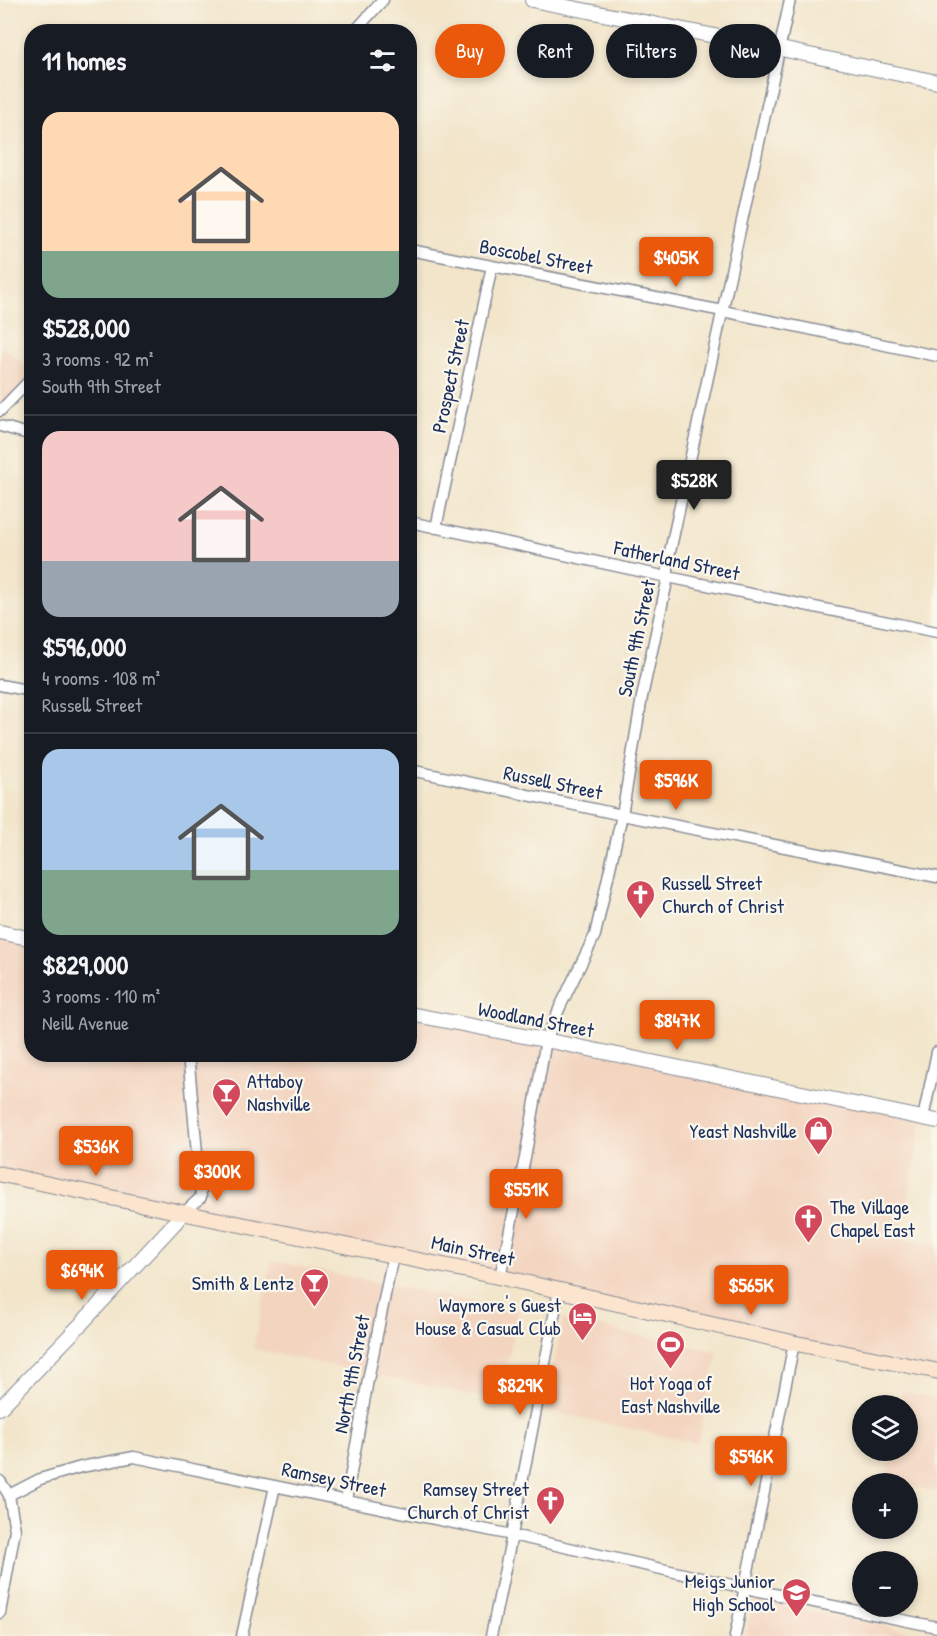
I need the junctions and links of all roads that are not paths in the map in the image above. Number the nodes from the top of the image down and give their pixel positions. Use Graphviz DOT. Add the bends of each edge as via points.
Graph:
graph roads {
  1 [pos="383,0"];
  2 [pos="532,0"];
  3 [pos="790,0"];
  4 [pos="361,24"];
  5 [pos="709,35"];
  6 [pos="781,49"];
  7 [pos="775,78"];
  8 [pos="937,82"];
  9 [pos="417,251"];
  10 [pos="492,266"];
  11 [pos="723,311"];
  12 [pos="937,356"];
  13 [pos="24,386"];
  14 [pos="0,411"];
  15 [pos="0,426"];
  16 [pos="24,433"];
  17 [pos="417,524"];
  18 [pos="436,528"];
  19 [pos="668,577"];
  20 [pos="937,632"];
  21 [pos="0,685"];
  22 [pos="24,690"];
  23 [pos="417,771"];
  24 [pos="622,815"];
  25 [pos="937,877"];
  26 [pos="0,932"];
  27 [pos="24,937"];
  28 [pos="417,1015"];
  29 [pos="546,1040"];
  30 [pos="937,1052"];
  31 [pos="189,1062"];
  32 [pos="923,1118"];
  33 [pos="937,1121"];
  34 [pos="0,1174"];
  35 [pos="184,1213"];
  36 [pos="393,1255"];
  37 [pos="500,1276"];
  38 [pos="559,1290"];
  39 [pos="794,1343"];
  40 [pos="937,1371"];
  41 [pos="0,1408"];
  42 [pos="0,1481"];
  43 [pos="275,1486"];
  44 [pos="9,1494"];
  45 [pos="346,1500"];
  46 [pos="512,1535"];
  47 [pos="745,1588"];
  48 [pos="0,1613"];
  49 [pos="937,1627"];
  50 [pos="242,1636"];
  51 [pos="491,1636"];
  52 [pos="735,1636"];
  1 -- 4 [label="street"];
  2 -- 5 [label="street"];
  3 -- 6 [label="street, South 9th Street"];
  6 -- 8 [label="street"];
  7 -- 11 [label="street, South 9th Street"];
  9 -- 10 [label="street, Boscobel Street"];
  10 -- 11 [label="street, Boscobel Street"];
  10 -- 18 [label="street, Prospect Street"];
  11 -- 12 [label="street, Boscobel Street"];
  11 -- 19 [label="street, South 9th Street" via="668,561"];
  13 -- 14 [label="street"];
  15 -- 16 [label="street"];
  17 -- 18 [label="street, Fatherland Street"];
  18 -- 19 [label="street, Fatherland Street"];
  19 -- 20 [label="street, Fatherland Street"];
  19 -- 24 [label="street, South 9th Street"];
  21 -- 22 [label="street"];
  23 -- 24 [label="street, Russell Street"];
  24 -- 25 [label="street, Russell Street"];
  24 -- 29 [label="street, South 9th Street" via="595,935"];
  26 -- 27 [label="street"];
  28 -- 29 [label="street, Woodland Street"];
  29 -- 32 [label="street, Woodland Street"];
  29 -- 37 [label="street, South 9th Street"];
  30 -- 32 [label="street"];
  31 -- 35 [label="street" via="201,1197"];
  32 -- 33 [label="street, Woodland Street"];
  34 -- 35 [label="main road, Main Street"];
  35 -- 36 [label="main road, Main Street"];
  35 -- 41 [label="street"];
  36 -- 37 [label="main road, Main Street"];
  36 -- 45 [label="street, North 9th Street"];
  37 -- 38 [label="main road, Main Street"];
  38 -- 39 [label="main road, Main Street"];
  38 -- 46 [label="street"];
  39 -- 40 [label="main road, Main Street"];
  39 -- 47 [label="street"];
  42 -- 44 [label="street"];
  43 -- 44 [label="street, Ramsey Street" via="134,1457 40,1479"];
  43 -- 45 [label="street, Ramsey Street"];
  43 -- 50 [label="street"];
  44 -- 48 [label="street" via="15,1530"];
  45 -- 46 [label="street, Ramsey Street"];
  46 -- 47 [label="street, Ramsey Street"];
  46 -- 51 [label="street"];
  47 -- 49 [label="street, Ramsey Street"];
  47 -- 52 [label="street"];
}
